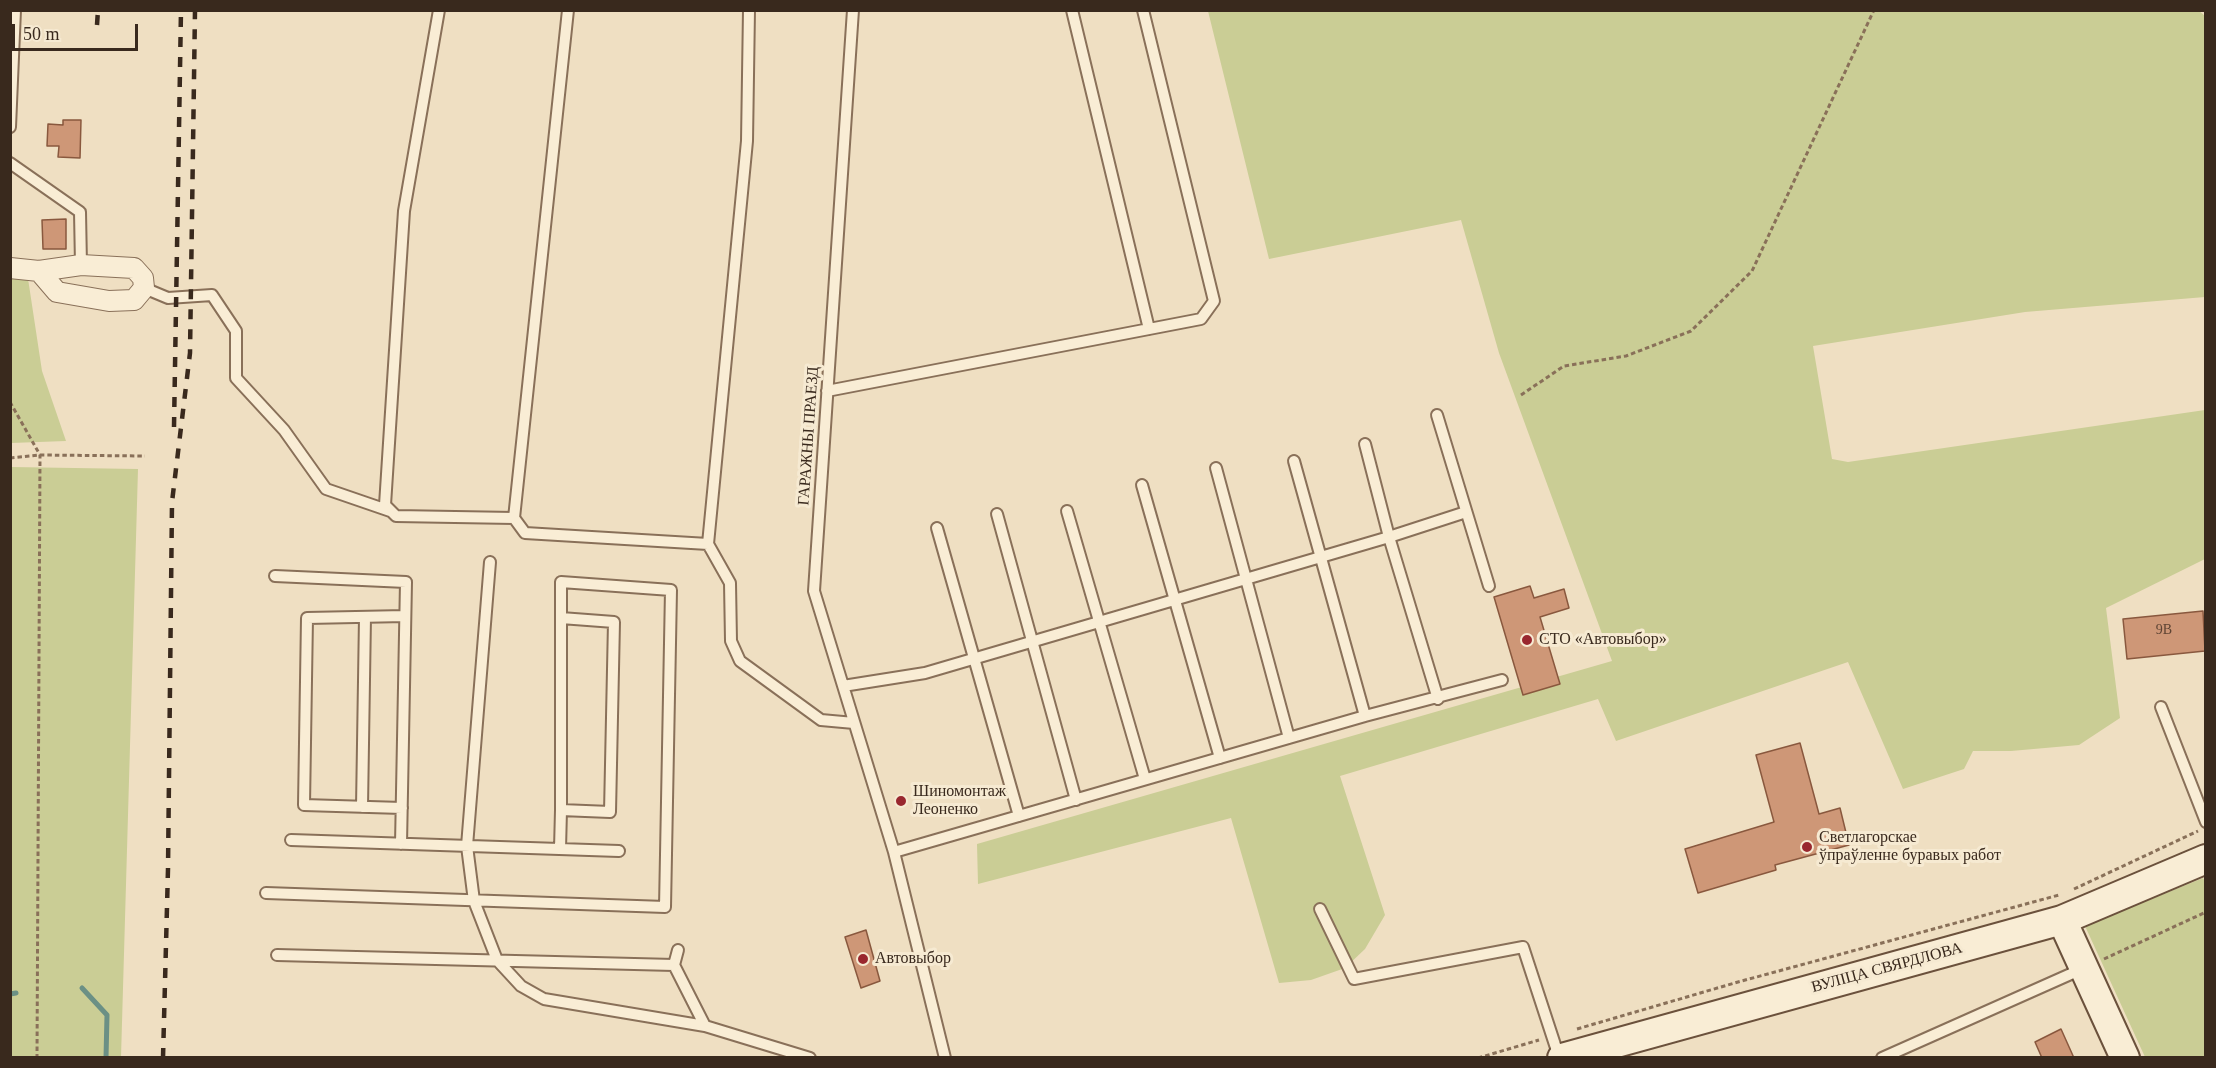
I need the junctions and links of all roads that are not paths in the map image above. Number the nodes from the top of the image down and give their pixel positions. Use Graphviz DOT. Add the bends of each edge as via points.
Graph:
graph roads {
  1 [pos="15,10"];
  2 [pos="439,10"];
  3 [pos="568,10"];
  4 [pos="749,10"];
  5 [pos="853,10"];
  6 [pos="1072,10"];
  7 [pos="1143,10"];
  8 [pos="10,127"];
  9 [pos="10,163"];
  10 [pos="81,265"];
  11 [pos="10,268"];
  12 [pos="39,272"];
  13 [pos="144,288"];
  14 [pos="1149,329"];
  15 [pos="828,391"];
  16 [pos="1437,415"];
  17 [pos="1365,444"];
  18 [pos="1294,461"];
  19 [pos="1216,468"];
  20 [pos="1142,485"];
  21 [pos="390,511"];
  22 [pos="1067,511"];
  23 [pos="1466,512"];
  24 [pos="997,513"];
  25 [pos="514,518"];
  26 [pos="937,528"];
  27 [pos="1389,537"];
  28 [pos="708,544"];
  29 [pos="1321,557"];
  30 [pos="490,562"];
  31 [pos="274,576"];
  32 [pos="1246,579"];
  33 [pos="1489,586"];
  34 [pos="1175,600"];
  35 [pos="405,616"];
  36 [pos="365,617"];
  37 [pos="561,618"];
  38 [pos="1099,622"];
  39 [pos="1032,642"];
  40 [pos="974,659"];
  41 [pos="1502,680"];
  42 [pos="843,686"];
  43 [pos="1437,699"];
  44 [pos="2161,707"];
  45 [pos="1365,716"];
  46 [pos="854,723"];
  47 [pos="1289,738"];
  48 [pos="1220,758"];
  49 [pos="1145,779"];
  50 [pos="1076,800"];
  51 [pos="362,807"];
  52 [pos="402,808"];
  53 [pos="561,810"];
  54 [pos="1019,816"];
  55 [pos="2205,822"];
  56 [pos="291,840"];
  57 [pos="401,844"];
  58 [pos="467,846"];
  59 [pos="560,849"];
  60 [pos="619,851"];
  61 [pos="894,852"];
  62 [pos="2205,859"];
  63 [pos="266,893"];
  64 [pos="474,901"];
  65 [pos="1320,909"];
  66 [pos="2062,920"];
  67 [pos="678,950"];
  68 [pos="277,955"];
  69 [pos="497,960"];
  70 [pos="674,965"];
  71 [pos="2084,969"];
  72 [pos="705,1026"];
  73 [pos="1558,1050"];
  74 [pos="810,1058"];
  75 [pos="945,1058"];
  76 [pos="1882,1058"];
  77 [pos="2125,1058"];
  1 -- 8 [label="lane"];
  2 -- 21 [label="lane" via="404,211 385,505"];
  3 -- 25 [label="lane"];
  4 -- 28 [label="lane" via="747,141"];
  5 -- 15 [label="lane, ГАРАЖНЫ ПРАЕЗД"];
  6 -- 14 [label="lane"];
  7 -- 14 [label="lane" via="1214,301 1201,319"];
  9 -- 10 [label="lane" via="80,212"];
  10 -- 12 [label="street"];
  10 -- 13 [label="street" via="134,268"];
  11 -- 12 [label="street"];
  12 -- 13 [label="street" via="57,292 109,302 134,300"];
  13 -- 21 [label="lane" via="168,298 212,296 236,331 236,378 284,430 326,489"];
  14 -- 15 [label="lane"];
  15 -- 42 [label="lane, ГАРАЖНЫ ПРАЕЗД" via="814,591"];
  16 -- 23 [label="lane"];
  17 -- 27 [label="lane"];
  18 -- 29 [label="lane"];
  19 -- 32 [label="lane"];
  20 -- 34 [label="lane"];
  21 -- 25 [label="lane" via="396,516"];
  22 -- 38 [label="lane"];
  23 -- 27 [label="lane"];
  23 -- 33 [label="lane"];
  24 -- 39 [label="lane"];
  25 -- 28 [label="lane" via="525,533"];
  26 -- 40 [label="lane"];
  27 -- 29 [label="lane"];
  27 -- 43 [label="lane"];
  28 -- 46 [label="lane" via="730,583 731,641 740,661 821,720"];
  29 -- 32 [label="lane"];
  29 -- 45 [label="lane"];
  30 -- 58 [label="lane"];
  31 -- 35 [label="lane" via="406,582"];
  32 -- 34 [label="lane"];
  32 -- 47 [label="lane"];
  34 -- 38 [label="lane"];
  34 -- 48 [label="lane"];
  35 -- 36 [label="lane"];
  35 -- 52 [label="lane"];
  36 -- 51 [label="lane"];
  36 -- 51 [label="lane" via="306,618 304,805"];
  37 -- 53 [label="lane"];
  37 -- 53 [label="lane" via="615,622 610,812"];
  37 -- 64 [label="lane" via="561,582 671,590 665,907"];
  38 -- 39 [label="lane"];
  38 -- 49 [label="lane"];
  39 -- 40 [label="lane"];
  39 -- 50 [label="lane"];
  40 -- 42 [label="lane" via="925,673"];
  40 -- 54 [label="lane"];
  41 -- 43 [label="lane"];
  42 -- 46 [label="lane, ГАРАЖНЫ ПРАЕЗД"];
  43 -- 45 [label="lane"];
  44 -- 55 [label="lane"];
  45 -- 47 [label="lane"];
  46 -- 61 [label="lane, ГАРАЖНЫ ПРАЕЗД"];
  47 -- 48 [label="lane"];
  48 -- 49 [label="lane"];
  49 -- 50 [label="lane"];
  50 -- 54 [label="lane"];
  51 -- 52 [label="lane"];
  52 -- 57 [label="lane"];
  53 -- 59 [label="lane"];
  54 -- 61 [label="lane"];
  56 -- 57 [label="lane"];
  57 -- 58 [label="lane"];
  58 -- 59 [label="lane"];
  58 -- 64 [label="lane"];
  59 -- 60 [label="lane"];
  61 -- 75 [label="lane, ГАРАЖНЫ ПРАЕЗД"];
  62 -- 66 [label="main road, ВУЛІЦА СВЯРДЛОВА"];
  63 -- 64 [label="lane"];
  64 -- 69 [label="lane"];
  65 -- 73 [label="lane" via="1354,979 1523,947"];
  66 -- 71 [label="main road"];
  66 -- 73 [label="main road, ВУЛІЦА СВЯРДЛОВА"];
  67 -- 70 [label="lane"];
  68 -- 69 [label="lane"];
  69 -- 70 [label="lane"];
  69 -- 72 [label="lane" via="520,986 544,999"];
  70 -- 72 [label="lane"];
  71 -- 76 [label="lane"];
  71 -- 77 [label="main road"];
  72 -- 74 [label="lane"];
}
